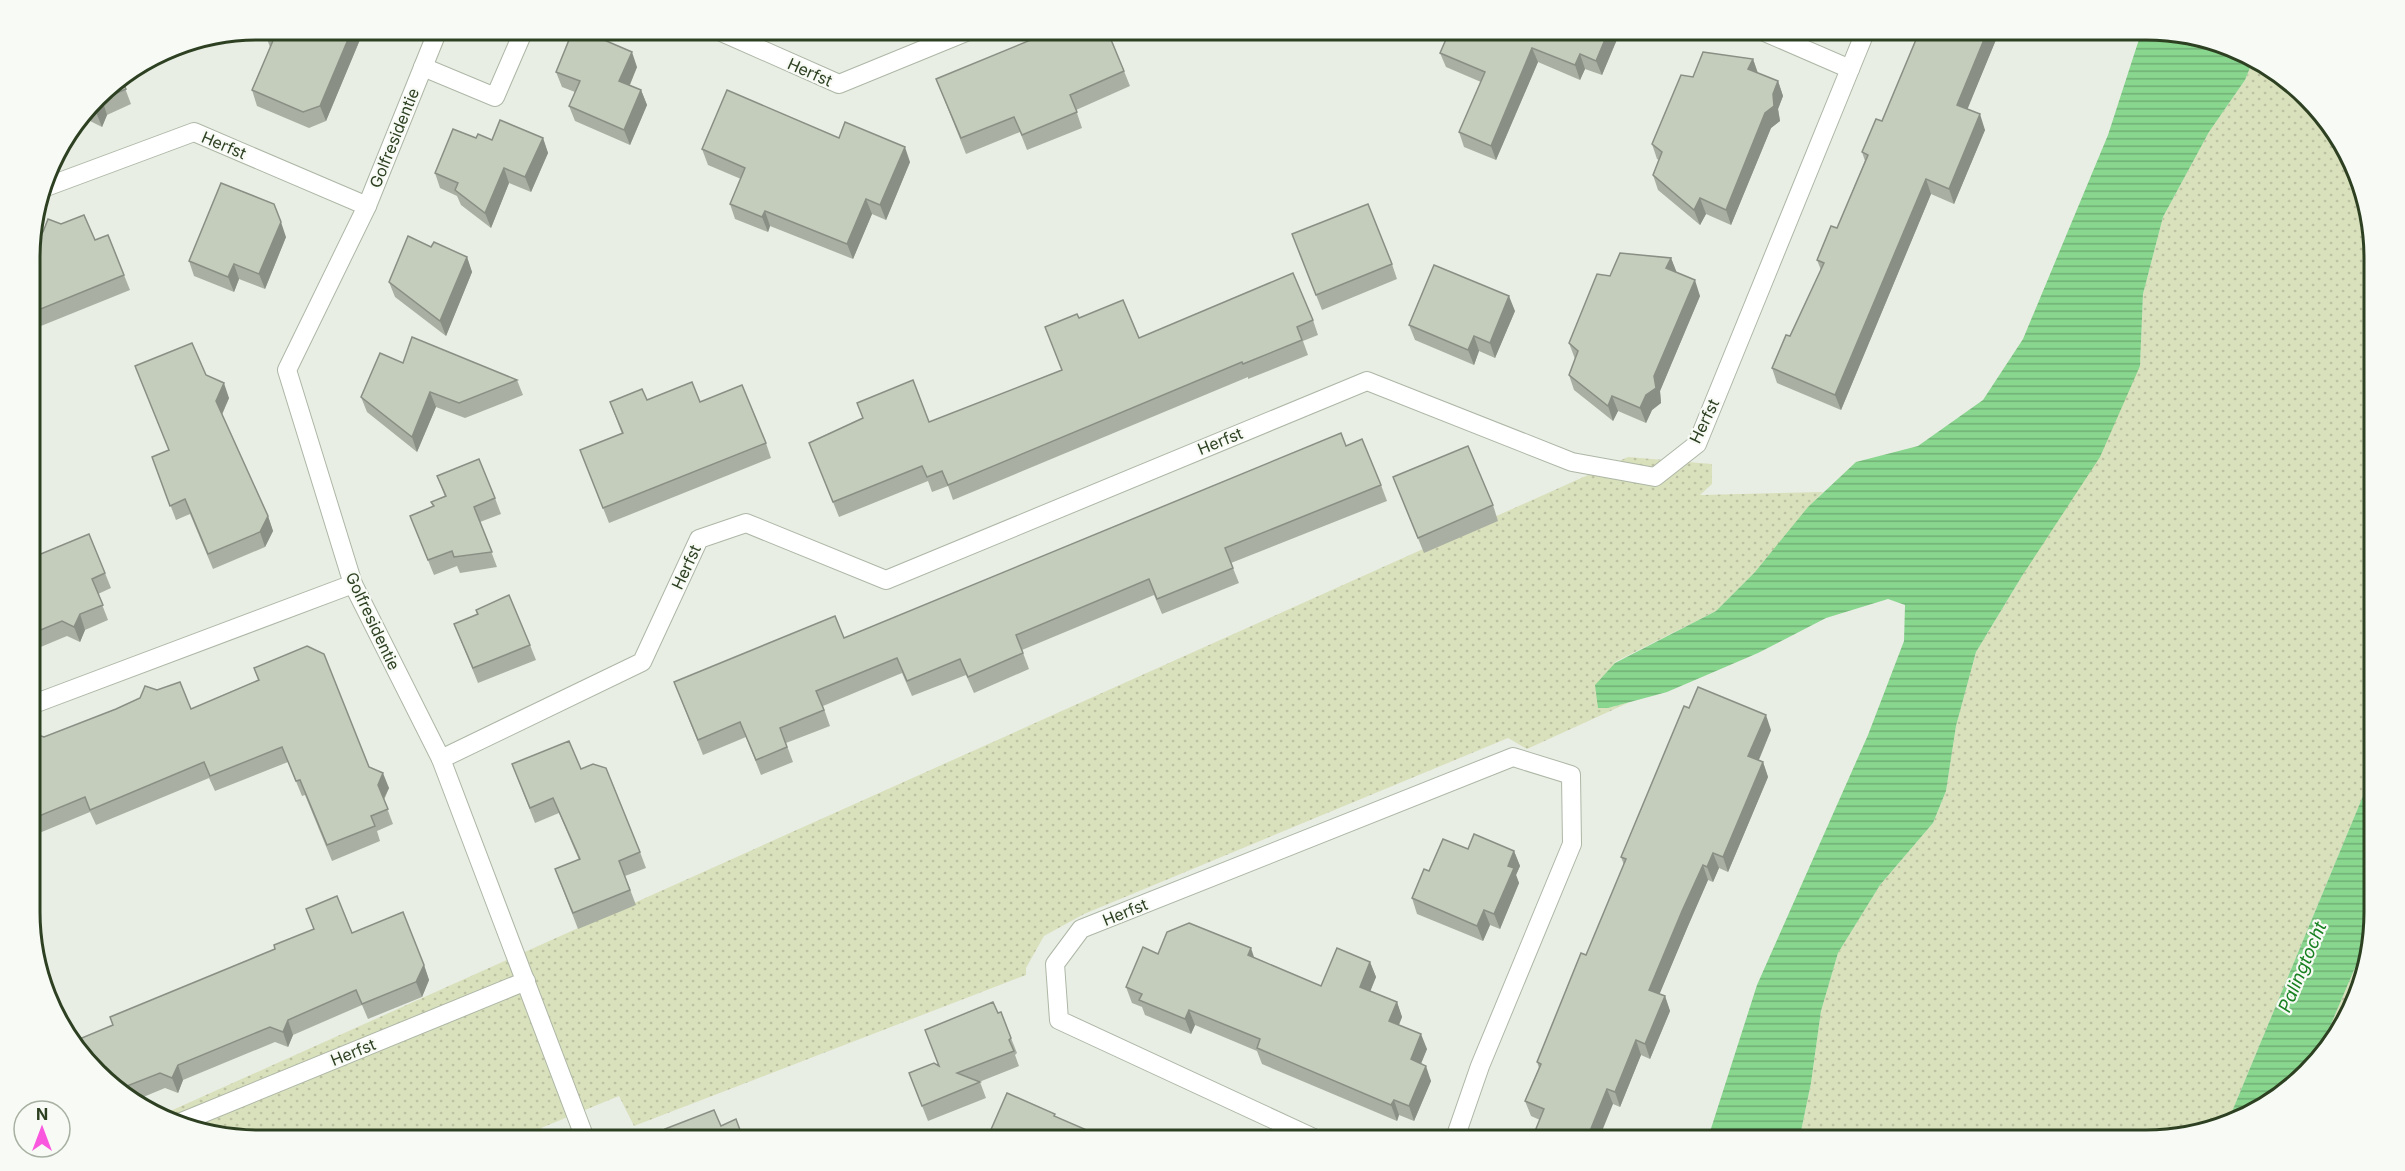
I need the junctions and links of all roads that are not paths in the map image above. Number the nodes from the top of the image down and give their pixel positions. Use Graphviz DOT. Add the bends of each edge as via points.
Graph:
graph roads {
  1 [pos="434,40"];
  2 [pos="520,40"];
  3 [pos="740,40"];
  4 [pos="947,40"];
  5 [pos="1783,40"];
  6 [pos="1862,40"];
  7 [pos="423,67"];
  8 [pos="1850,69"];
  9 [pos="53,184"];
  10 [pos="367,206"];
  11 [pos="353,584"];
  12 [pos="40,702"];
  13 [pos="441,759"];
  14 [pos="526,981"];
  15 [pos="188,1119"];
  16 [pos="582,1130"];
  17 [pos="1296,1130"];
  18 [pos="1459,1130"];
  1 -- 7 [label="street, Golfresidentie"];
  2 -- 7 [label="street, Golfresidentie" via="495,97"];
  3 -- 4 [label="street, Herfst" via="839,84"];
  5 -- 8 [label="street"];
  6 -- 8 [label="street, Herfst"];
  7 -- 10 [label="street, Golfresidentie"];
  8 -- 13 [label="street, Herfst" via="1697,444 1655,477 1572,462 1367,381 886,580 746,523 699,539 642,662"];
  9 -- 10 [label="street, Herfst" via="194,132"];
  10 -- 11 [label="street, Golfresidentie" via="287,370"];
  11 -- 12 [label="street"];
  11 -- 13 [label="street, Golfresidentie"];
  13 -- 14 [label="street, Golfresidentie"];
  14 -- 15 [label="street, Herfst"];
  14 -- 16 [label="street, Golfresidentie"];
  17 -- 18 [label="street, Herfst" via="1059,1020 1055,964 1081,929 1513,757 1571,775 1572,844 1480,1066"];
}
